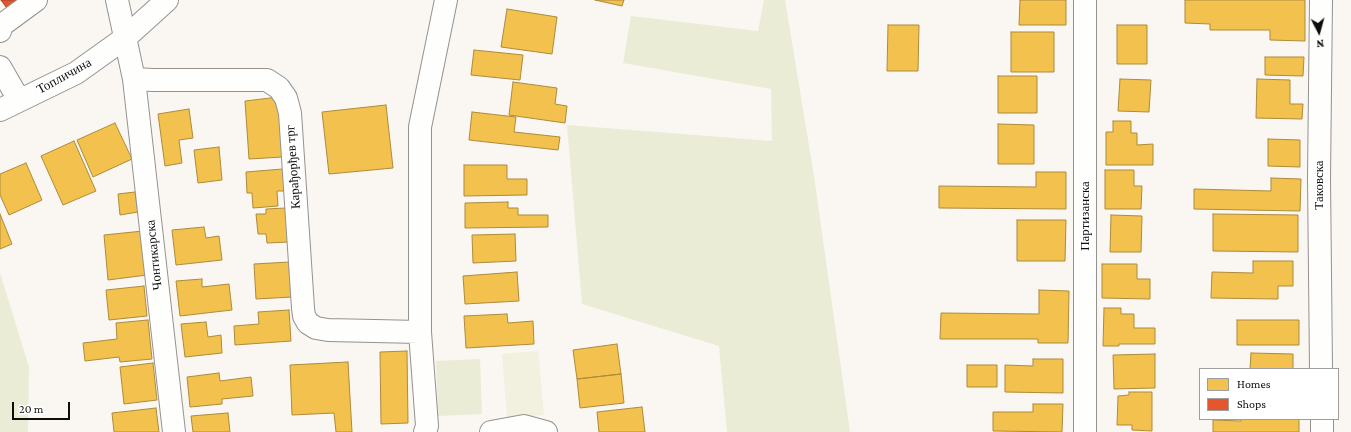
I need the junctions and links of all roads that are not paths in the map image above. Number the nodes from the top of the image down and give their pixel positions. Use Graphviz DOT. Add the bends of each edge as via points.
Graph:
graph roads {
  1 [pos="36,0"];
  2 [pos="117,0"];
  3 [pos="167,0"];
  4 [pos="446,0"];
  5 [pos="1085,0"];
  6 [pos="1321,0"];
  7 [pos="0,31"];
  8 [pos="125,38"];
  9 [pos="0,67"];
  10 [pos="134,79"];
  11 [pos="19,100"];
  12 [pos="0,110"];
  13 [pos="420,332"];
  14 [pos="1321,368"];
  15 [pos="1322,420"];
  16 [pos="429,430"];
  17 [pos="174,432"];
  18 [pos="491,432"];
  19 [pos="546,432"];
  20 [pos="1084,432"];
  21 [pos="1322,432"];
  1 -- 7 [label="street" via="2,25"];
  2 -- 8 [label="street"];
  3 -- 8 [label="street"];
  4 -- 13 [label="street" via="420,127"];
  5 -- 20 [label="street, Партизанска"];
  6 -- 14 [label="street, Таковска"];
  8 -- 10 [label="street"];
  8 -- 11 [label="street, Топличина" via="76,73"];
  9 -- 11 [label="street"];
  10 -- 13 [label="street, Карађорђев трг" via="267,80 279,88 286,98 290,113 303,308 308,323 316,328 328,330"];
  10 -- 17 [label="street, Чонтикарска"];
  11 -- 12 [label="street, Топличина"];
  13 -- 16 [label="street"];
  15 -- 21 [label="street"];
  18 -- 19 [label="street" via="524,426"];
}
